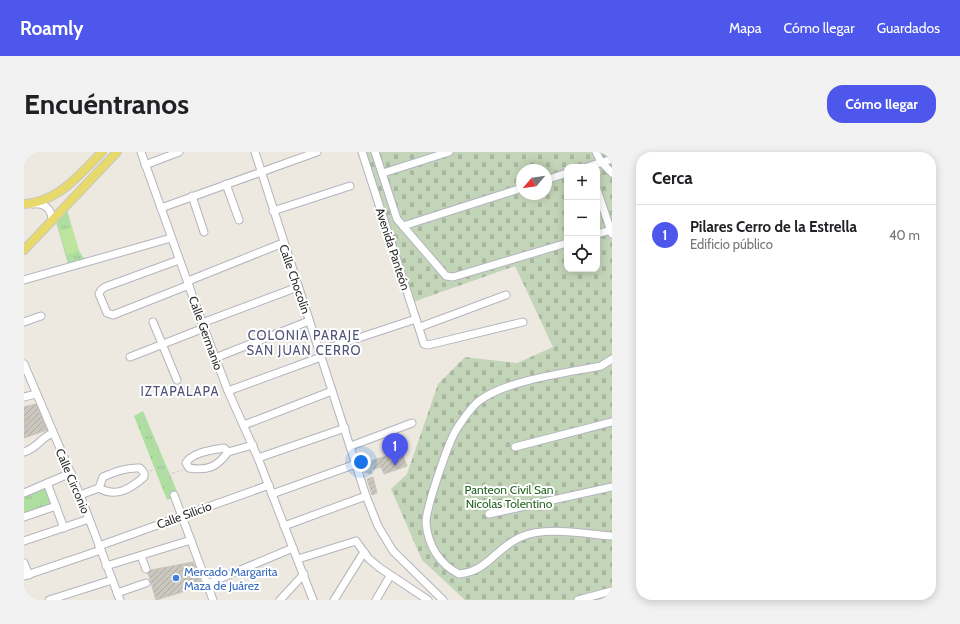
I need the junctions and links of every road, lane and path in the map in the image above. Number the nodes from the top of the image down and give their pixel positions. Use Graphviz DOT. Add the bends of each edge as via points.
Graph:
graph roads {
  1 [pos="102,152"];
  2 [pos="117,152"];
  3 [pos="141,152"];
  4 [pos="179,152"];
  5 [pos="255,152"];
  6 [pos="317,152"];
  7 [pos="362,152"];
  8 [pos="375,152"];
  9 [pos="450,152"];
  10 [pos="596,152"];
  11 [pos="612,159"];
  12 [pos="601,162"];
  13 [pos="596,164"];
  14 [pos="145,165"];
  15 [pos="261,171"];
  16 [pos="383,173"];
  17 [pos="612,173"];
  18 [pos="564,175"];
  19 [pos="552,178"];
  20 [pos="226,184"];
  21 [pos="350,186"];
  22 [pos="516,190"];
  23 [pos="192,196"];
  24 [pos="600,199"];
  25 [pos="24,204"];
  26 [pos="33,204"];
  27 [pos="161,208"];
  28 [pos="273,211"];
  29 [pos="239,220"];
  30 [pos="54,221"];
  31 [pos="404,226"];
  32 [pos="204,232"];
  33 [pos="611,232"];
  34 [pos="600,234"];
  35 [pos="171,238"];
  36 [pos="283,243"];
  37 [pos="564,244"];
  38 [pos="24,250"];
  39 [pos="179,260"];
  40 [pos="69,268"];
  41 [pos="24,280"];
  42 [pos="188,283"];
  43 [pos="298,287"];
  44 [pos="506,295"];
  45 [pos="41,316"];
  46 [pos="416,319"];
  47 [pos="310,321"];
  48 [pos="24,322"];
  49 [pos="153,322"];
  50 [pos="523,322"];
  51 [pos="203,326"];
  52 [pos="420,327"];
  53 [pos="162,344"];
  54 [pos="320,354"];
  55 [pos="130,357"];
  56 [pos="215,358"];
  57 [pos="612,359"];
  58 [pos="24,364"];
  59 [pos="177,380"];
  60 [pos="332,391"];
  61 [pos="228,392"];
  62 [pos="36,394"];
  63 [pos="24,397"];
  64 [pos="141,417"];
  65 [pos="612,422"];
  66 [pos="412,423"];
  67 [pos="244,425"];
  68 [pos="344,428"];
  69 [pos="53,433"];
  70 [pos="253,445"];
  71 [pos="351,446"];
  72 [pos="515,447"];
  73 [pos="24,452"];
  74 [pos="228,452"];
  75 [pos="258,458"];
  76 [pos="356,464"];
  77 [pos="162,467"];
  78 [pos="189,468"];
  79 [pos="71,473"];
  80 [pos="144,473"];
  81 [pos="166,476"];
  82 [pos="47,483"];
  83 [pos="268,485"];
  84 [pos="612,487"];
  85 [pos="99,488"];
  86 [pos="24,493"];
  87 [pos="272,494"];
  88 [pos="80,495"];
  89 [pos="174,495"];
  90 [pos="366,496"];
  91 [pos="56,506"];
  92 [pos="489,514"];
  93 [pos="182,516"];
  94 [pos="24,517"];
  95 [pos="89,518"];
  96 [pos="284,526"];
  97 [pos="64,528"];
  98 [pos="612,536"];
  99 [pos="191,540"];
  100 [pos="24,541"];
  101 [pos="100,548"];
  102 [pos="293,548"];
  103 [pos="364,552"];
  104 [pos="142,556"];
  105 [pos="298,559"];
  106 [pos="24,563"];
  107 [pos="106,566"];
  108 [pos="146,569"];
  109 [pos="304,574"];
  110 [pos="27,575"];
  111 [pos="390,576"];
  112 [pos="112,580"];
  113 [pos="146,583"];
  114 [pos="207,584"];
  115 [pos="612,591"];
  116 [pos="118,597"];
  117 [pos="419,598"];
  118 [pos="49,600"];
  119 [pos="211,600"];
  120 [pos="280,600"];
  121 [pos="313,600"];
  122 [pos="334,600"];
  123 [pos="376,600"];
  124 [pos="428,600"];
  125 [pos="444,600"];
  126 [pos="578,600"];
  1 -- 26 [label="main road" via="72,182 54,195"];
  2 -- 30 [label="main road"];
  3 -- 14 [label="street, Calle Germanio"];
  4 -- 14 [label="street"];
  5 -- 15 [label="street, Calle Chocolín"];
  6 -- 15 [label="street"];
  7 -- 46 [label="street, Avenida Panteón"];
  8 -- 16 [label="street"];
  9 -- 16 [label="street"];
  10 -- 12 [label="street"];
  11 -- 12 [label="street"];
  12 -- 13 [label="street"];
  12 -- 17 [label="street"];
  14 -- 27 [label="street, Calle Germanio"];
  15 -- 20 [label="street"];
  15 -- 28 [label="street, Calle Chocolín"];
  16 -- 31 [label="street" via="397,219"];
  18 -- 19 [label="street"];
  20 -- 23 [label="street"];
  20 -- 29 [label="street"];
  21 -- 28 [label="street"];
  22 -- 31 [label="street"];
  23 -- 27 [label="street"];
  23 -- 32 [label="street"];
  24 -- 33 [label="street"];
  25 -- 26 [label="main road"];
  26 -- 30 [label="street" via="47,207"];
  27 -- 35 [label="street, Calle Germanio"];
  28 -- 36 [label="street, Calle Chocolín"];
  30 -- 38 [label="main road"];
  30 -- 40 [label="path"];
  31 -- 37 [label="street" via="446,276 453,278"];
  33 -- 34 [label="street"];
  35 -- 39 [label="street, Calle Germanio"];
  35 -- 40 [label="street"];
  36 -- 42 [label="street"];
  36 -- 43 [label="street, Calle Chocolín"];
  39 -- 42 [label="street, Calle Germanio"];
  39 -- 42 [label="street" via="105,287 99,294 107,313 113,315"];
  40 -- 41 [label="street"];
  42 -- 51 [label="street, Calle Germanio"];
  43 -- 47 [label="street, Calle Chocolín"];
  43 -- 51 [label="street"];
  44 -- 52 [label="street"];
  45 -- 48 [label="street"];
  46 -- 52 [label="street, Avenida Panteón"];
  46 -- 54 [label="street"];
  47 -- 54 [label="street, Calle Chocolín"];
  47 -- 56 [label="street"];
  49 -- 53 [label="street"];
  50 -- 52 [label="street, Avenida Panteón" via="426,345"];
  51 -- 53 [label="street"];
  51 -- 56 [label="street, Calle Germanio"];
  53 -- 55 [label="street"];
  53 -- 59 [label="street"];
  54 -- 60 [label="street, Calle Chocolín"];
  54 -- 61 [label="street"];
  56 -- 61 [label="street, Calle Germanio"];
  57 -- 98 [label="street" via="601,366 497,391 478,402 456,431 431,497 426,521 434,551 444,564 459,574 471,573 480,568 507,544 536,531"];
  58 -- 62 [label="street, Calle Circonio"];
  60 -- 67 [label="street"];
  60 -- 68 [label="street, Calle Chocolín"];
  61 -- 67 [label="street, Calle Germanio"];
  62 -- 63 [label="street"];
  62 -- 69 [label="street, Calle Circonio"];
  64 -- 77 [label="path"];
  65 -- 72 [label="street"];
  66 -- 71 [label="street"];
  67 -- 70 [label="street, Calle Germanio"];
  68 -- 71 [label="street, Calle Chocolín"];
  68 -- 75 [label="street"];
  69 -- 73 [label="street" via="43,438 37,446"];
  69 -- 79 [label="street, Calle Circonio"];
  70 -- 74 [label="street"];
  70 -- 75 [label="street, Calle Germanio"];
  71 -- 76 [label="street, Calle Chocolín"];
  74 -- 78 [label="street" via="220,463 201,470"];
  74 -- 78 [label="street" via="224,448 206,452 188,460 186,463"];
  75 -- 83 [label="street, Calle Germanio"];
  76 -- 87 [label="street"];
  76 -- 90 [label="street, Calle Chocolín"];
  77 -- 80 [label="path"];
  77 -- 81 [label="path"];
  78 -- 81 [label="path"];
  79 -- 82 [label="street"];
  79 -- 88 [label="street, Calle Circonio"];
  80 -- 85 [label="street" via="144,477 126,491 104,492"];
  80 -- 85 [label="street" via="140,468 121,470 103,477"];
  81 -- 89 [label="path"];
  82 -- 86 [label="street"];
  82 -- 91 [label="street"];
  83 -- 87 [label="street, Calle Germanio"];
  83 -- 93 [label="street, Calle Silicio"];
  84 -- 92 [label="street"];
  85 -- 88 [label="street"];
  87 -- 96 [label="street, Calle Germanio"];
  88 -- 95 [label="street, Calle Circonio"];
  89 -- 93 [label="street"];
  90 -- 96 [label="street"];
  90 -- 125 [label="street, Calle Chocolín" via="378,526 393,551"];
  91 -- 94 [label="street"];
  91 -- 97 [label="street"];
  93 -- 99 [label="street"];
  93 -- 101 [label="street, Calle Silicio"];
  95 -- 97 [label="street"];
  95 -- 101 [label="street, Calle Circonio"];
  96 -- 102 [label="street, Calle Germanio"];
  97 -- 100 [label="street"];
  99 -- 104 [label="street"];
  99 -- 114 [label="street"];
  101 -- 107 [label="street, Calle Circonio"];
  101 -- 110 [label="street, Calle Silicio"];
  102 -- 105 [label="street, Calle Germanio"];
  102 -- 114 [label="street"];
  103 -- 105 [label="street" via="352,541"];
  103 -- 111 [label="street"];
  103 -- 122 [label="street"];
  104 -- 107 [label="street"];
  104 -- 108 [label="street"];
  105 -- 109 [label="street, Calle Germanio"];
  106 -- 110 [label="street"];
  107 -- 112 [label="street, Calle Circonio"];
  109 -- 120 [label="street"];
  109 -- 121 [label="street, Calle Germanio"];
  111 -- 117 [label="street"];
  111 -- 123 [label="street"];
  112 -- 116 [label="street, Calle Circonio"];
  112 -- 118 [label="street"];
  113 -- 116 [label="street"];
  114 -- 119 [label="street"];
  115 -- 126 [label="street"];
  117 -- 124 [label="street"];
}
